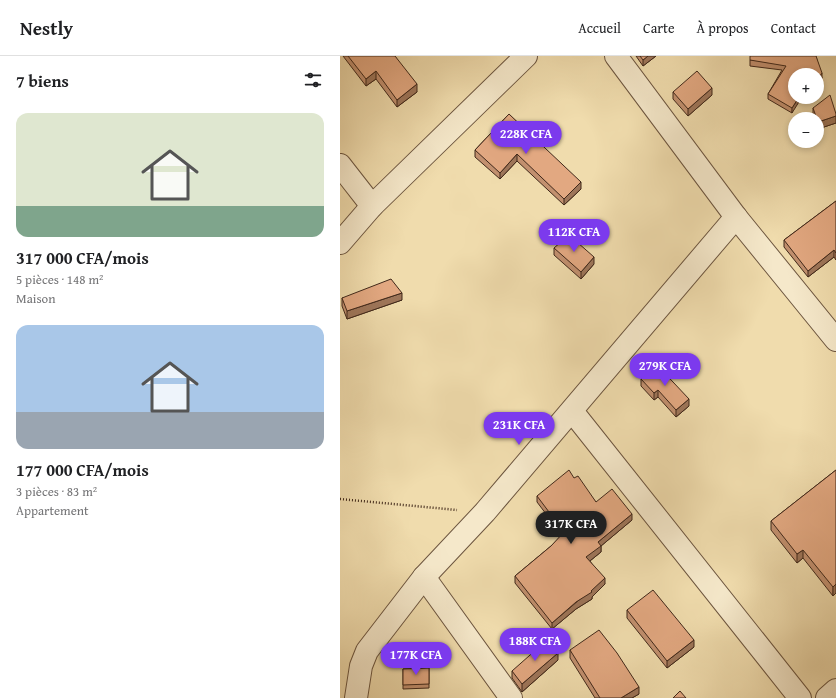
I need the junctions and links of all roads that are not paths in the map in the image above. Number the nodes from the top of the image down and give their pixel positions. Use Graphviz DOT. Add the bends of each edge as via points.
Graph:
graph roads {
  1 [pos="526,56"];
  2 [pos="616,56"];
  3 [pos="340,165"];
  4 [pos="372,206"];
  5 [pos="736,217"];
  6 [pos="340,243"];
  7 [pos="836,340"];
  8 [pos="572,411"];
  9 [pos="424,577"];
  10 [pos="836,690"];
  11 [pos="356,698"];
  12 [pos="511,698"];
  13 [pos="800,698"];
  14 [pos="827,698"];
  1 -- 4 [label="street"];
  2 -- 5 [label="street"];
  3 -- 4 [label="street"];
  4 -- 6 [label="street"];
  5 -- 7 [label="street"];
  5 -- 8 [label="street"];
  8 -- 9 [label="street" via="486,512"];
  8 -- 13 [label="street"];
  9 -- 11 [label="street" via="367,651 361,666"];
  9 -- 12 [label="street"];
  10 -- 14 [label="street"];
}
